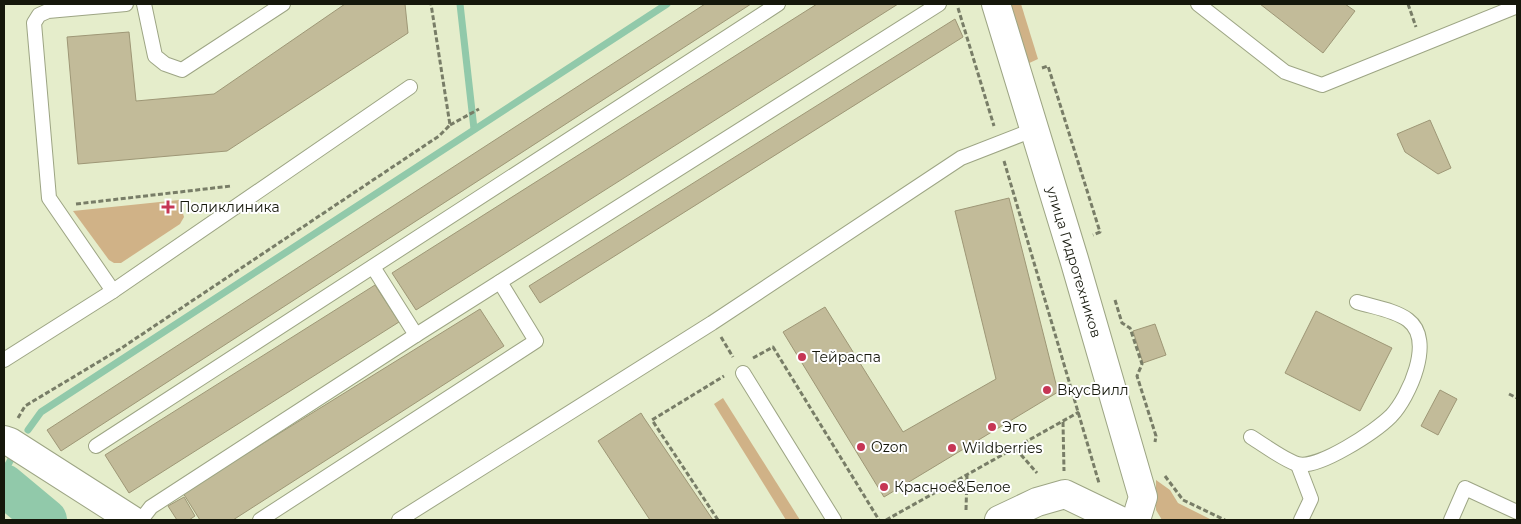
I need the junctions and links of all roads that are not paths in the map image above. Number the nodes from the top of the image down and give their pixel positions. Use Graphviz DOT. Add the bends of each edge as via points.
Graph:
graph roads {
  1 [pos="126,4"];
  2 [pos="144,4"];
  3 [pos="284,4"];
  4 [pos="778,4"];
  5 [pos="939,4"];
  6 [pos="996,4"];
  7 [pos="1198,4"];
  8 [pos="1516,4"];
  9 [pos="410,87"];
  10 [pos="1033,130"];
  11 [pos="373,267"];
  12 [pos="500,282"];
  13 [pos="113,291"];
  14 [pos="1357,302"];
  15 [pos="416,335"];
  16 [pos="4,360"];
  17 [pos="741,370"];
  18 [pos="10,430"];
  19 [pos="1251,437"];
  20 [pos="96,446"];
  21 [pos="1298,465"];
  22 [pos="1517,512"];
  23 [pos="132,520"];
  24 [pos="142,520"];
  25 [pos="260,520"];
  26 [pos="399,520"];
  27 [pos="834,520"];
  28 [pos="999,520"];
  29 [pos="1119,520"];
  30 [pos="1136,520"];
  31 [pos="1300,520"];
  32 [pos="1451,520"];
  1 -- 13 [label="lane" via="48,11 38,15 34,23 49,198"];
  2 -- 3 [label="lane" via="155,56 182,70"];
  4 -- 11 [label="lane"];
  5 -- 12 [label="lane"];
  6 -- 10 [label="street, улица Гидротехников"];
  7 -- 8 [label="lane" via="1284,72 1322,85"];
  9 -- 13 [label="lane"];
  10 -- 26 [label="lane" via="961,158 712,323"];
  10 -- 30 [label="street, улица Гидротехников" via="1143,497"];
  11 -- 15 [label="lane"];
  11 -- 20 [label="lane"];
  12 -- 15 [label="lane"];
  12 -- 25 [label="lane" via="536,342"];
  13 -- 16 [label="lane"];
  14 -- 21 [label="lane" via="1401,316 1414,326 1419,339 1416,372 1405,396 1384,421 1334,455"];
  15 -- 24 [label="lane" via="152,507"];
  17 -- 27 [label="lane"];
  18 -- 23 [label="street" via="10,442"];
  19 -- 21 [label="lane"];
  21 -- 31 [label="lane" via="1311,499"];
  22 -- 32 [label="lane" via="1465,488"];
  28 -- 29 [label="street" via="1037,502 1065,494"];
}
